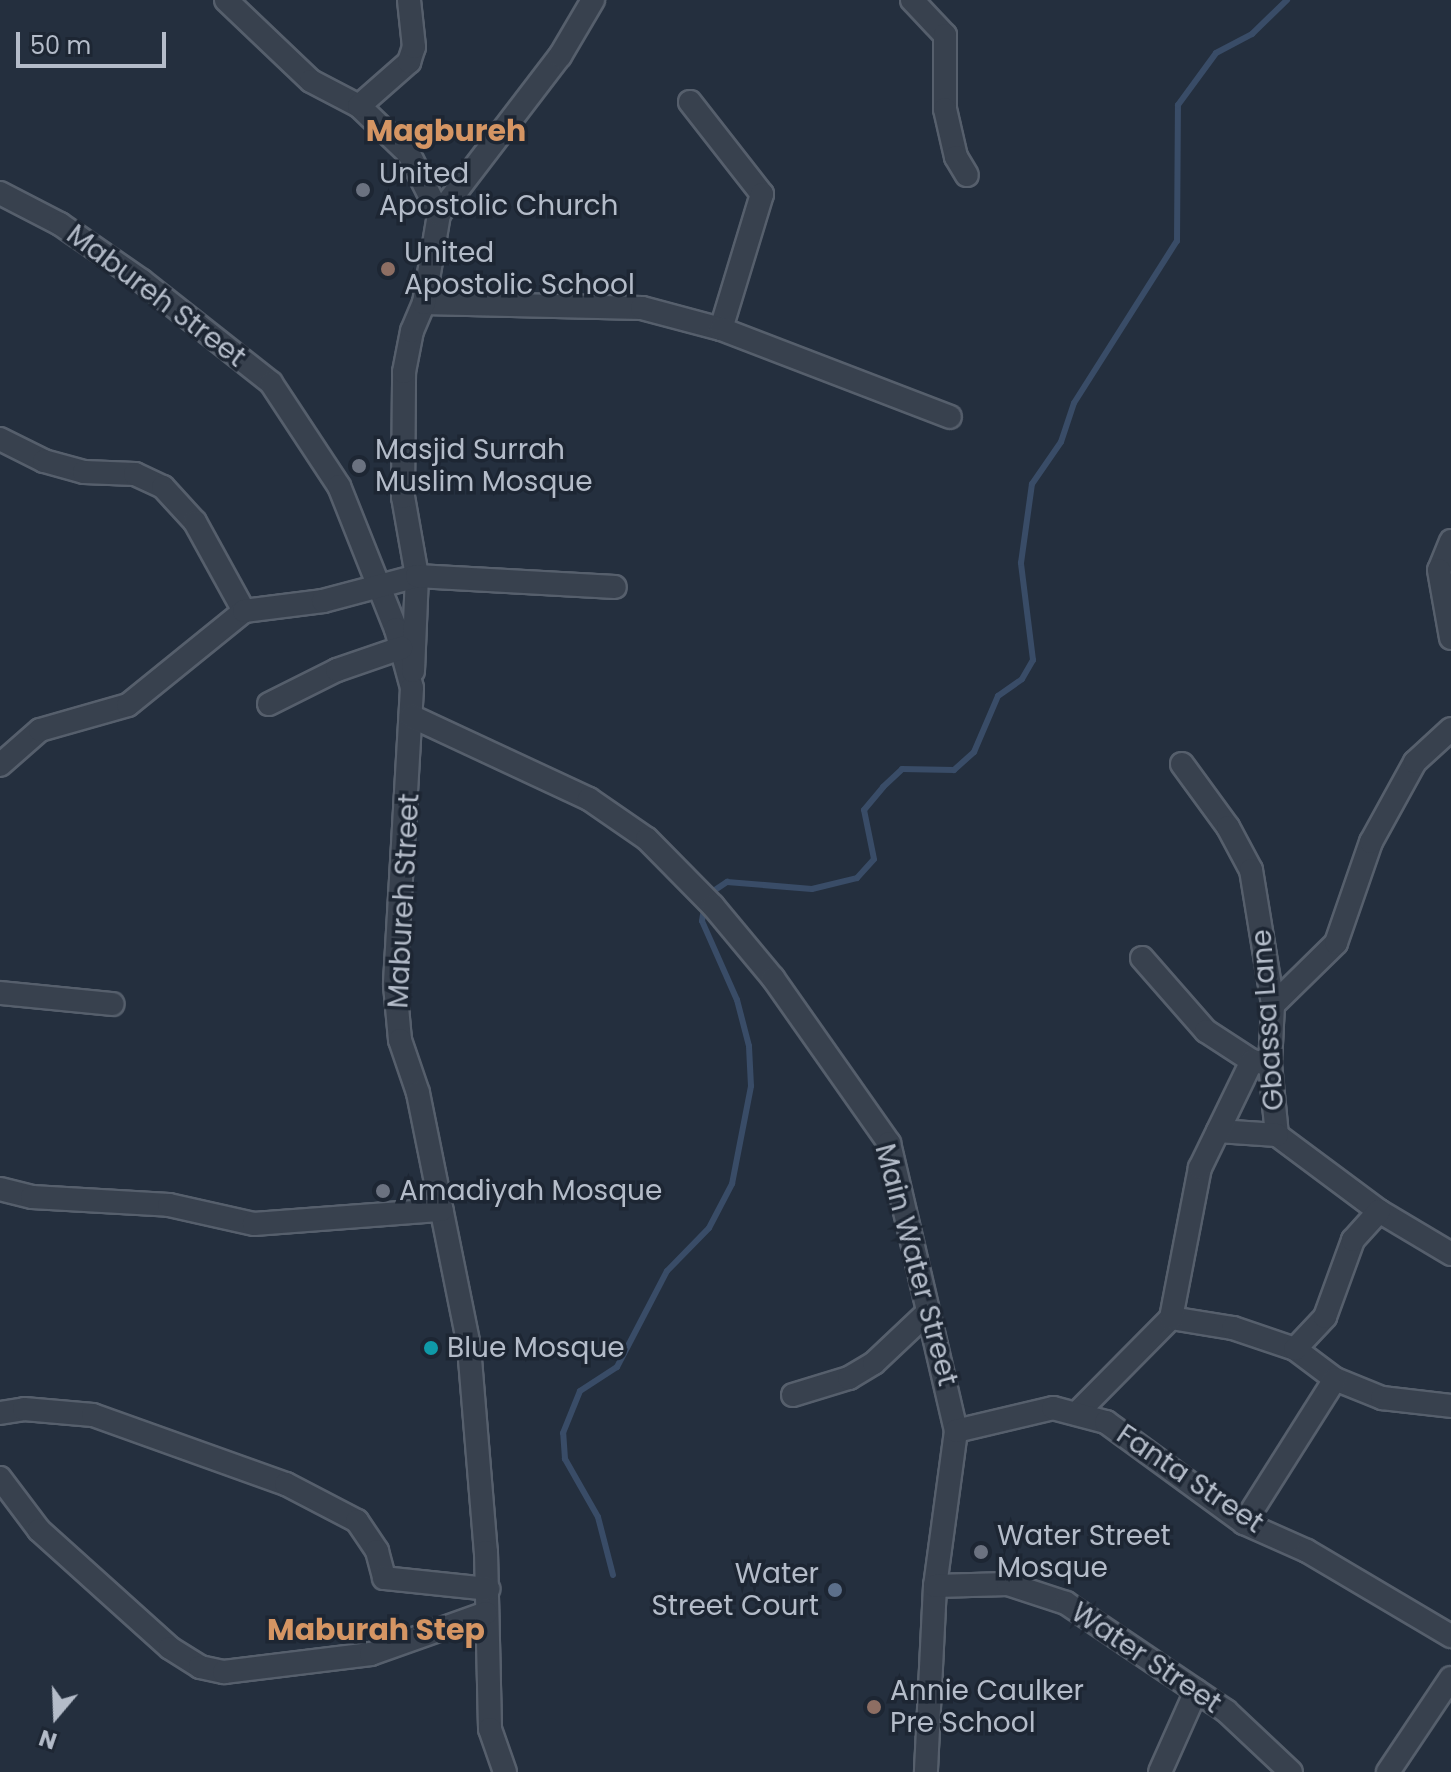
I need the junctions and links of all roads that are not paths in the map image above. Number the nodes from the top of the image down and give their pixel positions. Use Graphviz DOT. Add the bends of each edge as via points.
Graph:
graph roads {
  1 [pos="226,0"];
  2 [pos="409,0"];
  3 [pos="593,0"];
  4 [pos="912,0"];
  5 [pos="690,102"];
  6 [pos="359,106"];
  7 [pos="967,175"];
  8 [pos="0,193"];
  9 [pos="439,214"];
  10 [pos="424,303"];
  11 [pos="721,329"];
  12 [pos="950,417"];
  13 [pos="0,439"];
  14 [pos="1451,541"];
  15 [pos="417,576"];
  16 [pos="381,585"];
  17 [pos="615,587"];
  18 [pos="244,611"];
  19 [pos="1451,638"];
  20 [pos="401,648"];
  21 [pos="412,688"];
  22 [pos="269,704"];
  23 [pos="411,716"];
  24 [pos="1451,729"];
  25 [pos="1182,764"];
  26 [pos="0,765"];
  27 [pos="1142,958"];
  28 [pos="0,993"];
  29 [pos="112,1004"];
  30 [pos="1273,1005"];
  31 [pos="1261,1062"];
  32 [pos="1218,1131"];
  33 [pos="1277,1135"];
  34 [pos="0,1189"];
  35 [pos="441,1210"];
  36 [pos="1379,1211"];
  37 [pos="1451,1254"];
  38 [pos="928,1312"];
  39 [pos="1171,1318"];
  40 [pos="1295,1349"];
  41 [pos="1335,1379"];
  42 [pos="793,1395"];
  43 [pos="1451,1406"];
  44 [pos="1079,1411"];
  45 [pos="0,1413"];
  46 [pos="956,1431"];
  47 [pos="0,1478"];
  48 [pos="1244,1523"];
  49 [pos="935,1586"];
  50 [pos="488,1589"];
  51 [pos="486,1613"];
  52 [pos="1451,1636"];
  53 [pos="1451,1678"];
  54 [pos="1196,1691"];
  55 [pos="505,1772"];
  56 [pos="926,1772"];
  57 [pos="1160,1772"];
  58 [pos="1291,1772"];
  59 [pos="1388,1772"];
  1 -- 6 [label="street" via="311,81"];
  2 -- 6 [label="street" via="414,47 409,62"];
  3 -- 9 [label="street" via="560,56"];
  4 -- 7 [label="street" via="945,35 945,109"];
  5 -- 11 [label="street" via="762,194"];
  6 -- 9 [label="street" via="409,154"];
  8 -- 16 [label="street, Mabureh Street" via="72,232 271,383 339,486"];
  9 -- 10 [label="street"];
  10 -- 11 [label="street" via="617,305"];
  10 -- 15 [label="street" via="404,372 400,445"];
  11 -- 12 [label="street"];
  13 -- 18 [label="street" via="44,461 84,472 135,474 163,487 195,522"];
  14 -- 19 [label="street" via="1439,570"];
  15 -- 16 [label="street"];
  15 -- 17 [label="street"];
  15 -- 21 [label="street"];
  16 -- 18 [label="street" via="323,601"];
  16 -- 20 [label="street, Mabureh Street"];
  18 -- 26 [label="street" via="128,705 40,730"];
  20 -- 21 [label="street, Mabureh Street"];
  20 -- 22 [label="street" via="337,670"];
  21 -- 23 [label="street, Mabureh Street"];
  23 -- 35 [label="street, Mabureh Street" via="395,985 400,1040 418,1093"];
  23 -- 38 [label="street, Main Water Street" via="589,799 647,839 773,978 889,1143"];
  24 -- 30 [label="street" via="1415,762 1371,842 1336,943"];
  25 -- 30 [label="street, Gbassa Lane" via="1228,827 1251,870"];
  27 -- 31 [label="street" via="1206,1031"];
  28 -- 29 [label="street"];
  30 -- 31 [label="street, Gbassa Lane"];
  31 -- 32 [label="street"];
  31 -- 33 [label="street, Gbassa Lane"];
  32 -- 33 [label="street"];
  32 -- 39 [label="street" via="1200,1168"];
  33 -- 36 [label="street, Gbassa Lane"];
  34 -- 35 [label="street" via="32,1197 131,1201 254,1224"];
  35 -- 50 [label="street, Mabureh Street" via="469,1347"];
  36 -- 37 [label="street, Gbassa Lane"];
  36 -- 40 [label="street" via="1353,1240 1325,1317"];
  38 -- 42 [label="street" via="874,1363 849,1378"];
  38 -- 46 [label="street, Main Water Street"];
  39 -- 40 [label="street" via="1233,1328"];
  39 -- 44 [label="street"];
  40 -- 41 [label="street"];
  41 -- 43 [label="street" via="1382,1398"];
  41 -- 48 [label="street"];
  44 -- 46 [label="street, Fanta Street" via="1053,1408"];
  44 -- 48 [label="street, Fanta Street" via="1106,1422"];
  45 -- 50 [label="street" via="24,1409 93,1415 271,1479 357,1521 377,1551 384,1578"];
  46 -- 49 [label="street, Main Water Street"];
  47 -- 51 [label="street" via="39,1530 170,1648 200,1667 224,1672 371,1654"];
  48 -- 52 [label="street, Fanta Street" via="1307,1551"];
  49 -- 54 [label="street, Water Street" via="1008,1584 1036,1589 1066,1603"];
  49 -- 56 [label="street, Main Water Street"];
  50 -- 51 [label="street, Mabureh Street"];
  51 -- 55 [label="street, Mabureh Street" via="490,1729"];
  53 -- 59 [label="street"];
  54 -- 57 [label="street"];
  54 -- 58 [label="street, Water Street" via="1226,1711"];
}
